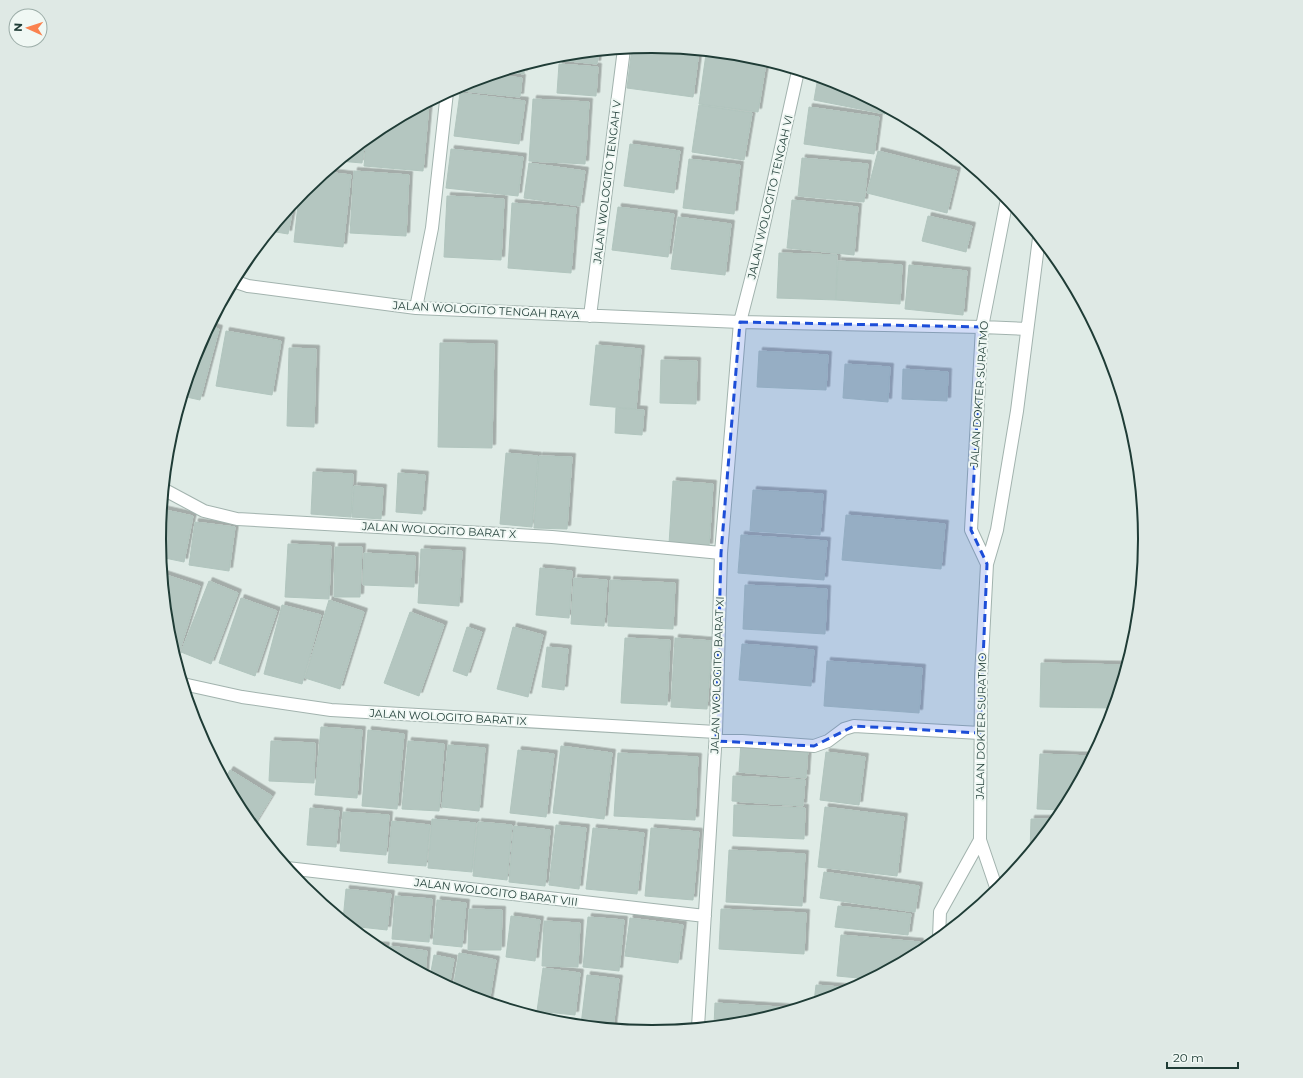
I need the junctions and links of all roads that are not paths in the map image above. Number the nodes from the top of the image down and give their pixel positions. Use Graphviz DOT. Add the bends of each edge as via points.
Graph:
graph roads {
  1 [pos="623,54"];
  2 [pos="797,76"];
  3 [pos="444,100"];
  4 [pos="1006,207"];
  5 [pos="1038,245"];
  6 [pos="239,283"];
  7 [pos="416,308"];
  8 [pos="590,316"];
  9 [pos="740,322"];
  10 [pos="982,327"];
  11 [pos="1027,329"];
  12 [pos="168,492"];
  13 [pos="721,553"];
  14 [pos="987,564"];
  15 [pos="188,685"];
  16 [pos="980,733"];
  17 [pos="716,736"];
  18 [pos="980,840"];
  19 [pos="295,869"];
  20 [pos="995,883"];
  21 [pos="705,916"];
  22 [pos="939,931"];
  23 [pos="698,1023"];
  1 -- 8 [label="street, JALAN WOLOGITO TENGAH V"];
  2 -- 9 [label="street, JALAN WOLOGITO TENGAH VI"];
  3 -- 7 [label="street" via="432,228"];
  4 -- 10 [label="street, JALAN DOKTER SURATMO"];
  5 -- 11 [label="street, JALAN DOKTER SURATMO"];
  6 -- 7 [label="street, JALAN WOLOGITO TENGAH RAYA"];
  7 -- 8 [label="street, JALAN WOLOGITO TENGAH RAYA"];
  8 -- 9 [label="street, JALAN WOLOGITO TENGAH RAYA"];
  9 -- 10 [label="street, JALAN WOLOGITO TENGAH RAYA"];
  9 -- 13 [label="street, JALAN WOLOGITO BARAT XI"];
  10 -- 11 [label="street, JALAN WOLOGITO TENGAH RAYA"];
  10 -- 14 [label="street, JALAN DOKTER SURATMO" via="971,530"];
  11 -- 14 [label="street, JALAN DOKTER SURATMO" via="1017,412 998,523"];
  12 -- 13 [label="street, JALAN WOLOGITO BARAT X" via="204,511 237,519 552,537"];
  13 -- 17 [label="street, JALAN WOLOGITO BARAT XI"];
  14 -- 16 [label="street, JALAN DOKTER SURATMO"];
  15 -- 17 [label="street, JALAN WOLOGITO BARAT IX" via="242,697 331,710"];
  16 -- 17 [label="street, JALAN WOLOGITO BARAT IX" via="854,726 814,746 742,741"];
  16 -- 18 [label="street, JALAN DOKTER SURATMO"];
  17 -- 21 [label="street, JALAN WOLOGITO BARAT XI"];
  18 -- 20 [label="street, JALAN DOKTER SURATMO"];
  18 -- 22 [label="street, JALAN DOKTER SURATMO" via="940,912"];
  19 -- 21 [label="street, JALAN WOLOGITO BARAT VIII"];
  21 -- 23 [label="street, JALAN WOLOGITO BARAT XI"];
}
